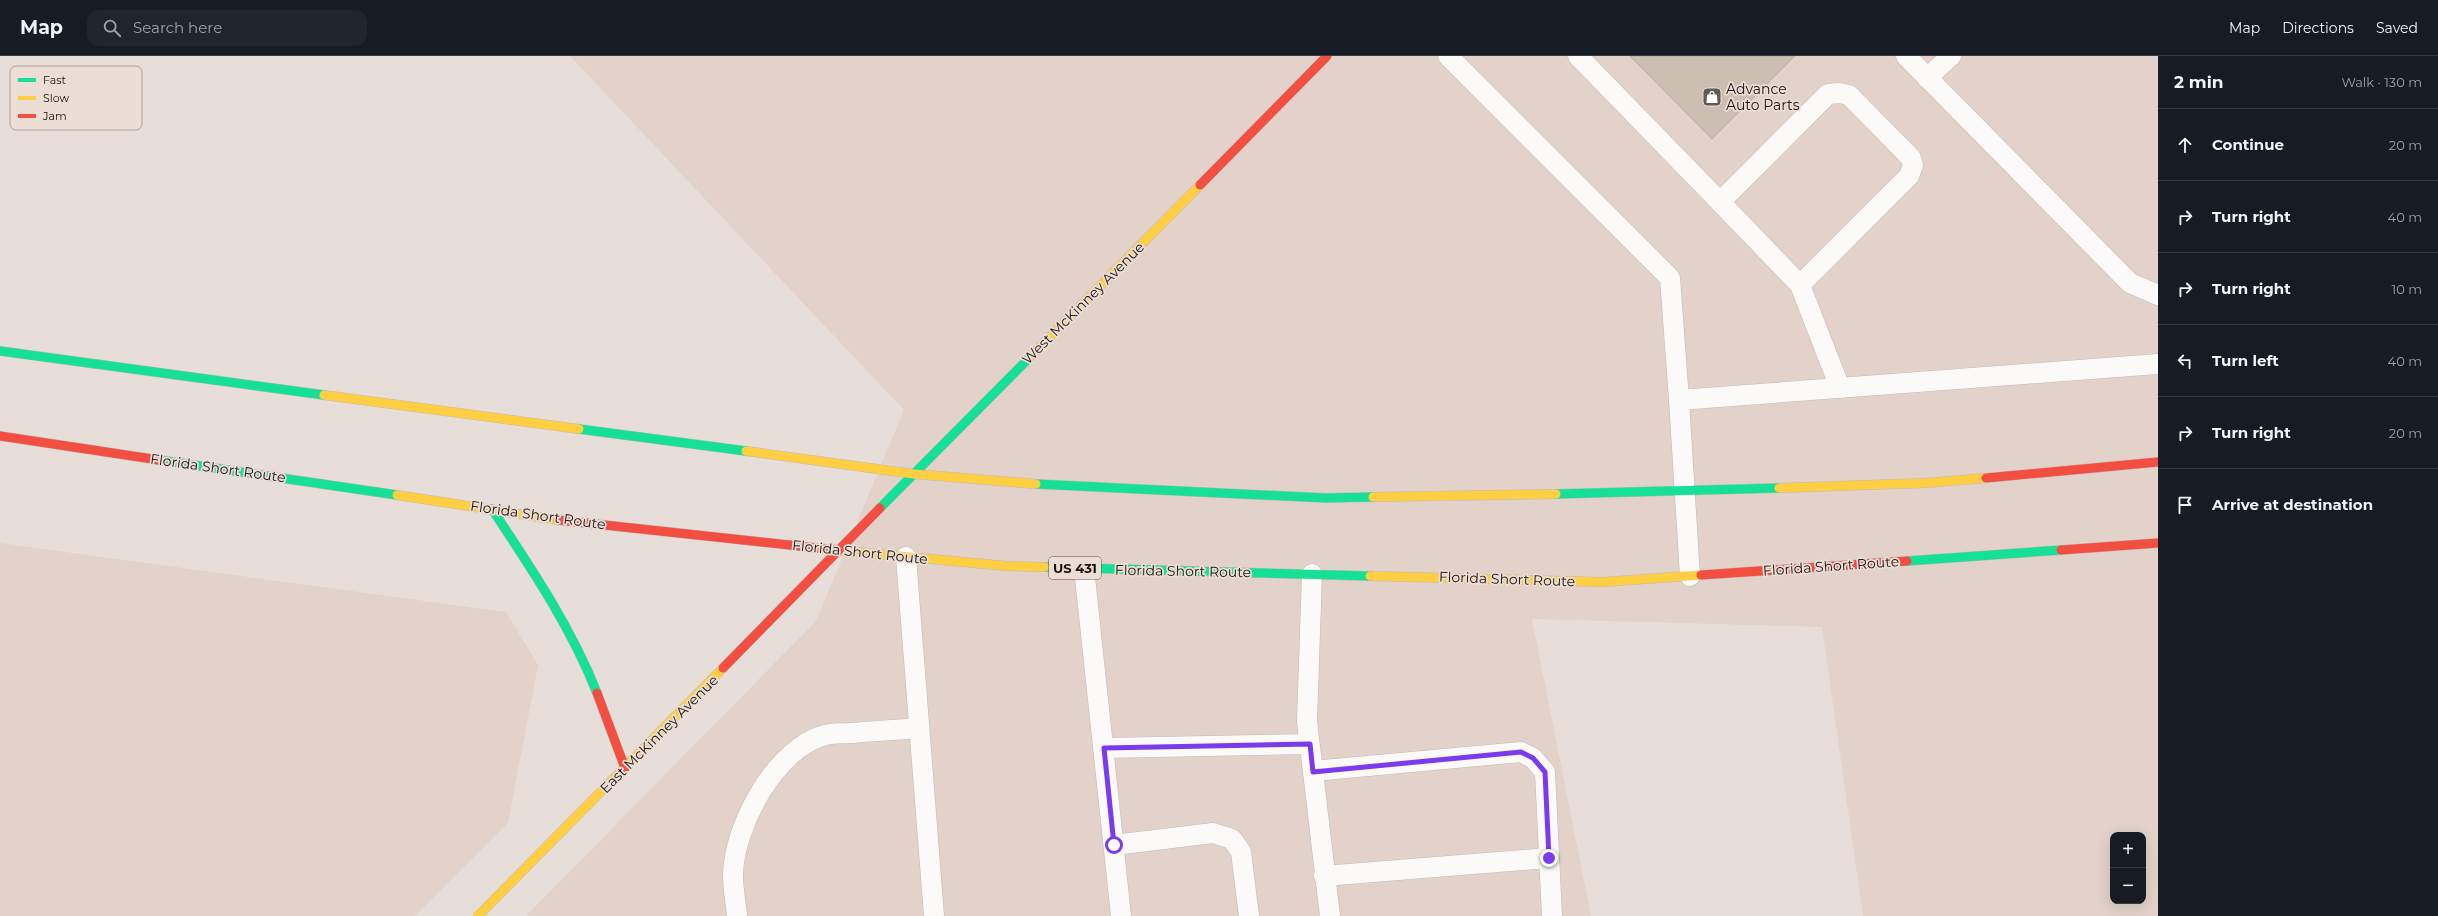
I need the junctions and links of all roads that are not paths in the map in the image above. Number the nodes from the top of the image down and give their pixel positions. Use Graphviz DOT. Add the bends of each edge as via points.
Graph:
graph roads {
  1 [pos="1327,56"];
  2 [pos="1448,56"];
  3 [pos="1578,56"];
  4 [pos="1906,56"];
  5 [pos="1951,56"];
  6 [pos="1928,78"];
  7 [pos="1720,202"];
  8 [pos="1800,285"];
  9 [pos="2158,295"];
  10 [pos="0,351"];
  11 [pos="2158,364"];
  12 [pos="1840,388"];
  13 [pos="1679,400"];
  14 [pos="0,436"];
  15 [pos="2158,462"];
  16 [pos="914,474"];
  17 [pos="1686,491"];
  18 [pos="492,509"];
  19 [pos="2158,543"];
  20 [pos="840,551"];
  21 [pos="906,557"];
  22 [pos="1084,568"];
  23 [pos="1312,574"];
  24 [pos="1690,576"];
  25 [pos="919,728"];
  26 [pos="1310,744"];
  27 [pos="1104,748"];
  28 [pos="626,768"];
  29 [pos="1313,772"];
  30 [pos="1114,845"];
  31 [pos="1549,858"];
  32 [pos="1324,876"];
  33 [pos="478,916"];
  34 [pos="737,916"];
  35 [pos="934,916"];
  36 [pos="1121,916"];
  37 [pos="1249,916"];
  38 [pos="1330,916"];
  39 [pos="1552,916"];
  1 -- 16 [label="main road, West McKinney Avenue"];
  2 -- 13 [label="lane" via="1670,278"];
  3 -- 7 [label="lane"];
  4 -- 6 [label="lane"];
  5 -- 6 [label="lane"];
  6 -- 9 [label="lane" via="2130,283"];
  7 -- 8 [label="lane"];
  7 -- 8 [label="lane" via="1828,94 1839,92 1849,95 1911,158 1913,166 1909,176"];
  8 -- 12 [label="lane"];
  10 -- 16 [label="main road"];
  11 -- 12 [label="lane"];
  12 -- 13 [label="lane"];
  13 -- 17 [label="lane"];
  14 -- 18 [label="main road, Florida Short Route / US 431"];
  15 -- 17 [label="main road" via="1926,483"];
  16 -- 17 [label="main road" via="1026,484 1326,498"];
  16 -- 20 [label="main road, West McKinney Avenue"];
  17 -- 24 [label="lane"];
  18 -- 20 [label="main road, Florida Short Route / US 431" via="537,518"];
  18 -- 28 [label="main road" via="538,579 582,654"];
  19 -- 24 [label="main road, Florida Short Route / US 431"];
  20 -- 21 [label="main road, Florida Short Route / US 431"];
  20 -- 28 [label="main road, East McKinney Avenue"];
  21 -- 22 [label="main road, Florida Short Route / US 431" via="1006,566"];
  21 -- 25 [label="lane"];
  22 -- 23 [label="main road, Florida Short Route / US 431"];
  22 -- 27 [label="lane"];
  23 -- 24 [label="main road, Florida Short Route / US 431" via="1603,582"];
  23 -- 26 [label="lane" via="1307,721"];
  25 -- 34 [label="lane" via="825,735 797,749 777,766 748,817 739,846 733,876"];
  25 -- 35 [label="lane"];
  26 -- 27 [label="lane"];
  26 -- 29 [label="lane"];
  27 -- 30 [label="lane"];
  28 -- 33 [label="main road, East McKinney Avenue" via="537,854"];
  29 -- 31 [label="lane" via="1521,752 1533,758 1545,772"];
  29 -- 32 [label="lane"];
  30 -- 36 [label="lane"];
  30 -- 37 [label="lane" via="1213,833 1232,839 1241,852"];
  31 -- 32 [label="lane"];
  31 -- 39 [label="lane"];
  32 -- 38 [label="lane"];
}
